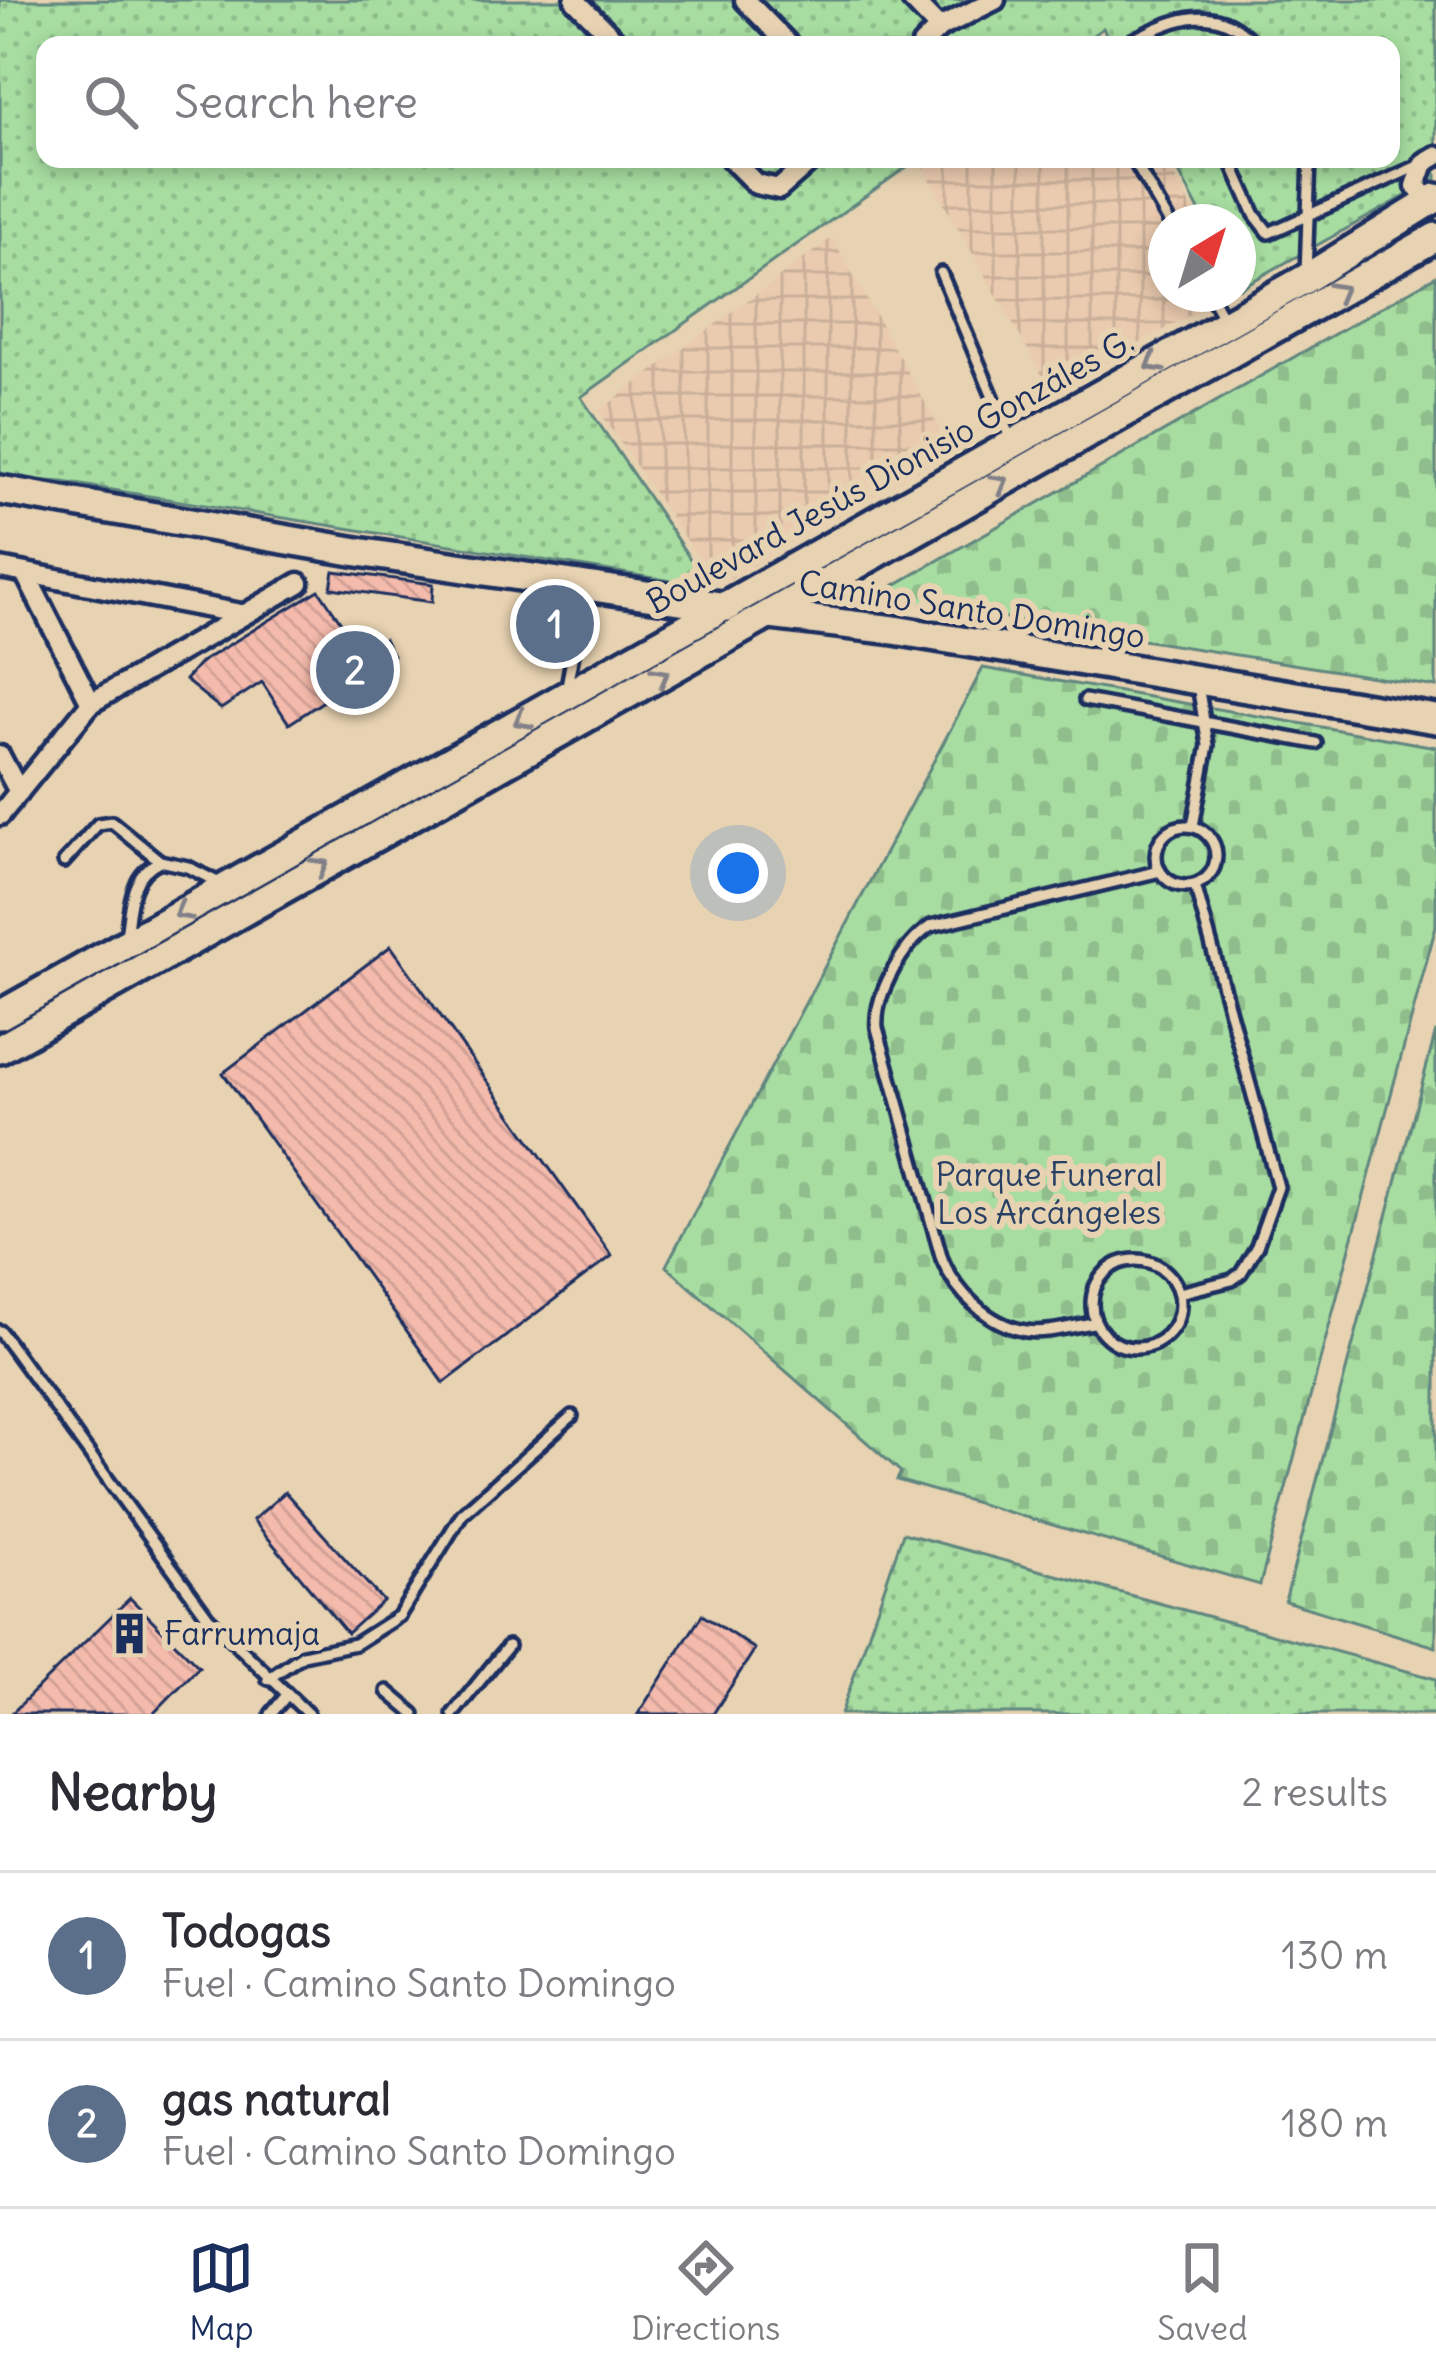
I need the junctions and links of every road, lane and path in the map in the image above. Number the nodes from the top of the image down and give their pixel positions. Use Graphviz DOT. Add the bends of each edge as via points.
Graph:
graph roads {
  1 [pos="575,0"];
  2 [pos="745,0"];
  3 [pos="912,0"];
  4 [pos="995,0"];
  5 [pos="939,28"];
  6 [pos="611,36"];
  7 [pos="780,36"];
  8 [pos="931,36"];
  9 [pos="1140,36"];
  10 [pos="1244,36"];
  11 [pos="1430,160"];
  12 [pos="740,168"];
  13 [pos="802,168"];
  14 [pos="1138,168"];
  15 [pos="1234,168"];
  16 [pos="1310,168"];
  17 [pos="1432,200"];
  18 [pos="1159,204"];
  19 [pos="1308,216"];
  20 [pos="1436,237"];
  21 [pos="941,273"];
  22 [pos="1305,279"];
  23 [pos="1220,312"];
  24 [pos="1226,322"];
  25 [pos="1013,445"];
  26 [pos="0,490"];
  27 [pos="0,568"];
  28 [pos="25,573"];
  29 [pos="536,579"];
  30 [pos="299,583"];
  31 [pos="587,586"];
  32 [pos="650,595"];
  33 [pos="722,606"];
  34 [pos="241,614"];
  35 [pos="771,615"];
  36 [pos="542,643"];
  37 [pos="654,645"];
  38 [pos="1197,680"];
  39 [pos="565,695"];
  40 [pos="1085,700"];
  41 [pos="91,704"];
  42 [pos="1436,719"];
  43 [pos="1207,725"];
  44 [pos="1316,743"];
  45 [pos="0,756"];
  46 [pos="19,792"];
  47 [pos="0,814"];
  48 [pos="1193,826"];
  49 [pos="160,861"];
  50 [pos="64,862"];
  51 [pos="1160,871"];
  52 [pos="1195,885"];
  53 [pos="226,887"];
  54 [pos="125,944"];
  55 [pos="0,1015"];
  56 [pos="0,1049"];
  57 [pos="1179,1293"];
  58 [pos="1094,1323"];
  59 [pos="0,1331"];
  60 [pos="572,1416"];
  61 [pos="508,1646"];
  62 [pos="268,1679"];
  63 [pos="387,1691"];
  64 [pos="286,1696"];
  65 [pos="271,1714"];
  66 [pos="308,1714"];
  67 [pos="414,1714"];
  68 [pos="453,1714"];
  1 -- 6 [label="street"];
  2 -- 7 [label="street"];
  3 -- 5 [label="street"];
  4 -- 5 [label="street"];
  5 -- 8 [label="street"];
  9 -- 10 [label="lane" via="1180,16 1219,18"];
  11 -- 17 [label="street" via="1417,186"];
  11 -- 19 [label="lane"];
  12 -- 13 [label="street" via="756,184 778,189"];
  14 -- 18 [label="lane"];
  15 -- 19 [label="lane" via="1269,233"];
  16 -- 19 [label="lane"];
  17 -- 22 [label="main road, Boulevard Jesús Dionisio Gonzáles G."];
  19 -- 22 [label="lane"];
  35 -- 20 [label="main road, Boulevard Jesús Dionisio Gonzáles G., one-way"];
  21 -- 25 [label="lane"];
  22 -- 24 [label="main road, Boulevard Jesús Dionisio Gonzáles G."];
  23 -- 24 [label="lane"];
  24 -- 25 [label="main road, Boulevard Jesús Dionisio Gonzáles G., one-way"];
  25 -- 33 [label="main road, Boulevard Jesús Dionisio Gonzáles G."];
  26 -- 29 [label="main road, Camino Santo Domingo"];
  27 -- 28 [label="street"];
  28 -- 34 [label="street"];
  28 -- 41 [label="street"];
  29 -- 31 [label="main road, Camino Santo Domingo"];
  29 -- 36 [label="lane" via="528,636"];
  30 -- 34 [label="street"];
  31 -- 32 [label="main road, Camino Santo Domingo"];
  31 -- 39 [label="lane" via="566,648 574,657"];
  32 -- 33 [label="main road, Camino Santo Domingo"];
  32 -- 37 [label="main road"];
  33 -- 35 [label="main road, Camino Santo Domingo"];
  33 -- 37 [label="main road, Boulevard Jesús Dionisio Gonzáles G."];
  34 -- 41 [label="street"];
  35 -- 38 [label="main road, Camino Santo Domingo"];
  56 -- 35 [label="main road, Boulevard Jesús Dionisio Gonzáles G., one-way"];
  37 -- 39 [label="main road, Boulevard Jesús Dionisio Gonzáles G."];
  38 -- 42 [label="main road, Camino Santo Domingo"];
  38 -- 43 [label="lane"];
  39 -- 53 [label="main road, Boulevard Jesús Dionisio Gonzáles G., one-way"];
  40 -- 43 [label="lane"];
  41 -- 46 [label="street"];
  43 -- 44 [label="lane"];
  43 -- 48 [label="lane"];
  45 -- 46 [label="street"];
  46 -- 47 [label="street"];
  48 -- 51 [label="lane" via="1174,828 1159,842"];
  48 -- 52 [label="lane" via="1210,837 1216,855 1211,874"];
  49 -- 50 [label="lane" via="106,822"];
  49 -- 53 [label="lane"];
  49 -- 54 [label="lane" via="136,884"];
  51 -- 52 [label="lane" via="1175,884"];
  51 -- 58 [label="lane" via="931,926 908,949 877,1008 956,1287 1024,1331"];
  52 -- 57 [label="lane" via="1279,1187 1241,1273"];
  53 -- 54 [label="main road, Boulevard Jesús Dionisio Gonzáles G., one-way"];
  54 -- 55 [label="main road, Boulevard Jesús Dionisio Gonzáles G."];
  57 -- 58 [label="lane" via="1176,1323 1155,1344 1125,1347"];
  57 -- 58 [label="lane" via="1164,1270 1124,1262 1094,1289"];
  59 -- 62 [label="lane" via="208,1617"];
  60 -- 62 [label="lane" via="462,1514 398,1616 355,1644 303,1655"];
  61 -- 68 [label="lane"];
  62 -- 64 [label="lane"];
  63 -- 67 [label="lane"];
  64 -- 65 [label="lane"];
  64 -- 66 [label="lane"];
}
